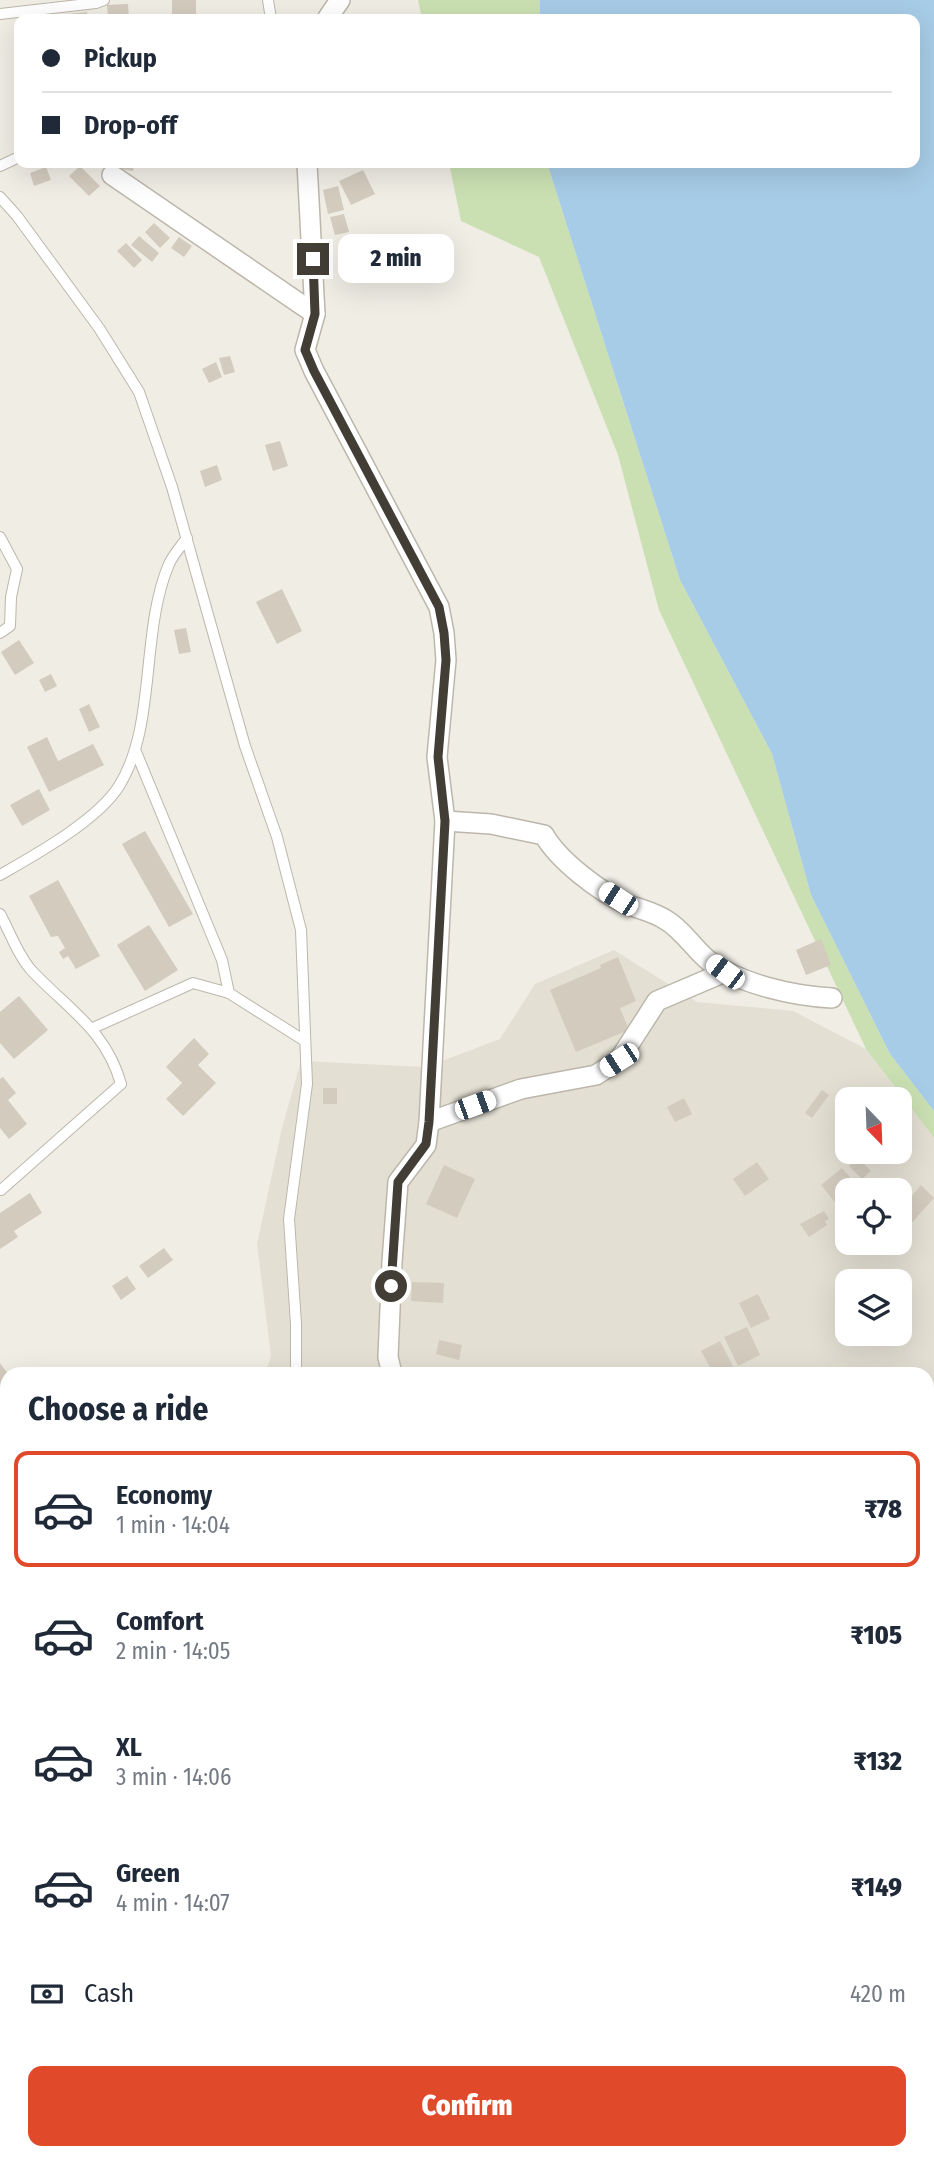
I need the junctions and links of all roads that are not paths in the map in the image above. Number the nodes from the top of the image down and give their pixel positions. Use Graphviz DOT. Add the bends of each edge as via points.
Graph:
graph roads {
  1 [pos="99,1"];
  2 [pos="0,14"];
  3 [pos="307,168"];
  4 [pos="112,175"];
  5 [pos="0,197"];
  6 [pos="315,314"];
  7 [pos="0,537"];
  8 [pos="187,538"];
  9 [pos="0,633"];
  10 [pos="136,752"];
  11 [pos="445,821"];
  12 [pos="0,875"];
  13 [pos="0,914"];
  14 [pos="725,972"];
  15 [pos="229,993"];
  16 [pos="832,998"];
  17 [pos="93,1028"];
  18 [pos="305,1041"];
  19 [pos="429,1122"];
  20 [pos="1,1190"];
  21 [pos="296,1367"];
  22 [pos="390,1367"];
  1 -- 2 [label="lane"];
  3 -- 6 [label="street"];
  4 -- 6 [label="street"];
  5 -- 8 [label="lane" via="99,328 139,392"];
  6 -- 11 [label="street" via="305,350 439,607 446,660 438,757"];
  7 -- 9 [label="lane" via="17,569 10,626"];
  8 -- 10 [label="lane" via="170,561 159,591"];
  8 -- 18 [label="lane" via="301,930"];
  10 -- 12 [label="lane" via="118,788 102,806 55,843"];
  10 -- 15 [label="lane" via="222,960"];
  11 -- 14 [label="street" via="544,835 559,856 594,884 666,920"];
  11 -- 19 [label="street"];
  13 -- 17 [label="lane" via="29,969"];
  14 -- 16 [label="street" via="804,996"];
  14 -- 19 [label="street" via="657,1001 619,1060 596,1075 522,1089"];
  15 -- 17 [label="lane" via="193,984"];
  15 -- 18 [label="lane"];
  17 -- 20 [label="lane" via="117,1067 121,1084"];
  18 -- 21 [label="lane" via="307,1084 289,1219"];
  19 -- 22 [label="street" via="426,1144 398,1182"];
}
